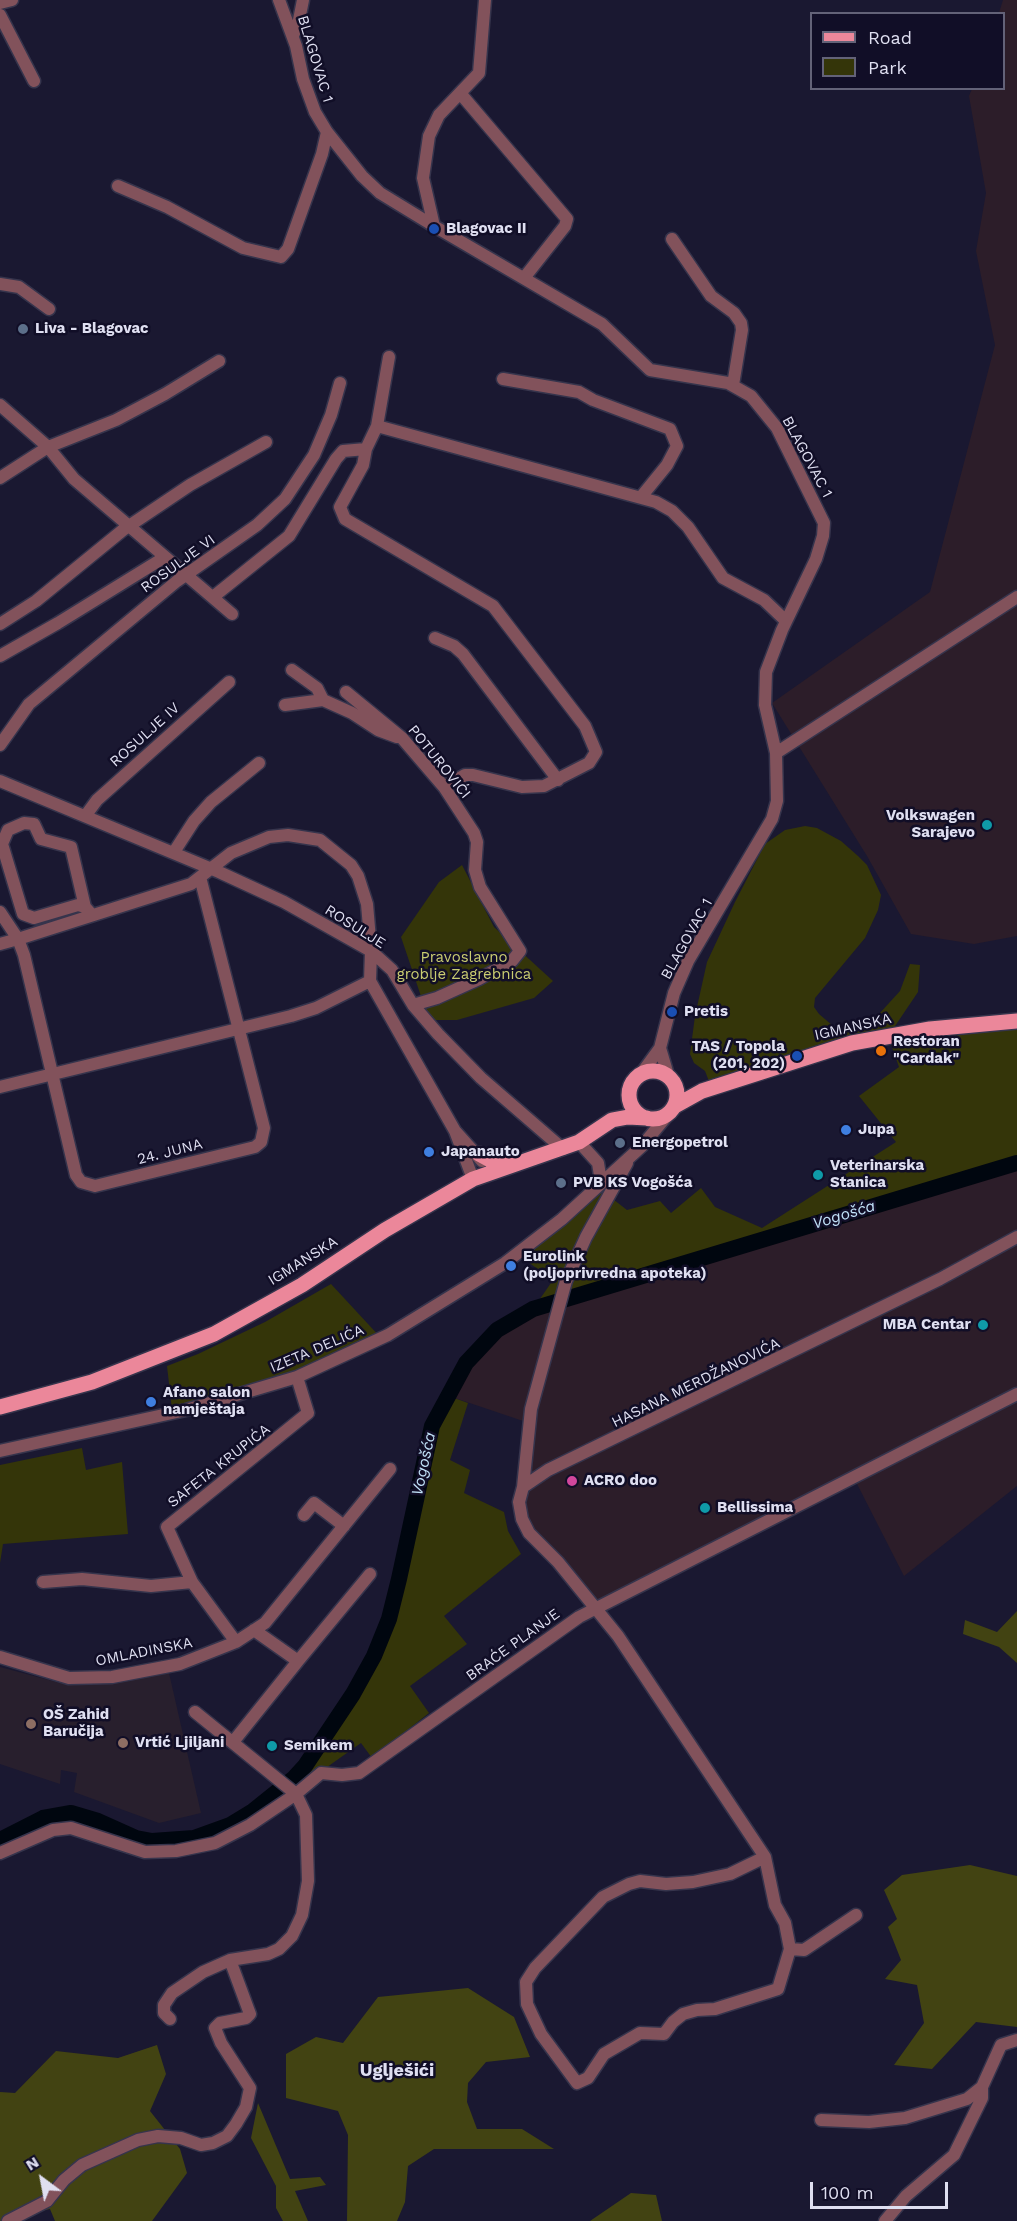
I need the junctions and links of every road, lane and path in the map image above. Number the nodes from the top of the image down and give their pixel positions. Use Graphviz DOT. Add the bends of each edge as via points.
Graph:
graph roads {
  1 [pos="12,0"];
  2 [pos="279,0"];
  3 [pos="303,0"];
  4 [pos="485,0"];
  5 [pos="0,3"];
  6 [pos="0,15"];
  7 [pos="293,35"];
  8 [pos="34,81"];
  9 [pos="460,93"];
  10 [pos="327,132"];
  11 [pos="118,186"];
  12 [pos="434,226"];
  13 [pos="672,239"];
  14 [pos="524,278"];
  15 [pos="0,284"];
  16 [pos="49,309"];
  17 [pos="389,357"];
  18 [pos="219,361"];
  19 [pos="503,379"];
  20 [pos="340,383"];
  21 [pos="733,385"];
  22 [pos="0,405"];
  23 [pos="377,426"];
  24 [pos="266,442"];
  25 [pos="48,447"];
  26 [pos="366,449"];
  27 [pos="0,478"];
  28 [pos="641,497"];
  29 [pos="129,526"];
  30 [pos="165,557"];
  31 [pos="187,574"];
  32 [pos="1016,595"];
  33 [pos="213,597"];
  34 [pos="232,614"];
  35 [pos="786,621"];
  36 [pos="0,624"];
  37 [pos="435,638"];
  38 [pos="0,656"];
  39 [pos="292,670"];
  40 [pos="230,682"];
  41 [pos="346,692"];
  42 [pos="323,700"];
  43 [pos="285,705"];
  44 [pos="402,738"];
  45 [pos="0,745"];
  46 [pos="776,753"];
  47 [pos="259,763"];
  48 [pos="558,780"];
  49 [pos="0,781"];
  50 [pos="444,787"];
  51 [pos="86,815"];
  52 [pos="174,852"];
  53 [pos="210,868"];
  54 [pos="200,877"];
  55 [pos="88,911"];
  56 [pos="0,912"];
  57 [pos="18,939"];
  58 [pos="0,944"];
  59 [pos="371,951"];
  60 [pos="369,981"];
  61 [pos="413,1005"];
  62 [pos="1017,1021"];
  63 [pos="240,1029"];
  64 [pos="660,1048"];
  65 [pos="53,1074"];
  66 [pos="641,1074"];
  67 [pos="672,1080"];
  68 [pos="0,1087"];
  69 [pos="702,1091"];
  70 [pos="630,1092"];
  71 [pos="673,1109"];
  72 [pos="648,1118"];
  73 [pos="612,1120"];
  74 [pos="455,1131"];
  75 [pos="651,1135"];
  76 [pos="579,1142"];
  77 [pos="562,1149"];
  78 [pos="478,1154"];
  79 [pos="632,1155"];
  80 [pos="511,1164"];
  81 [pos="488,1172"];
  82 [pos="473,1179"];
  83 [pos="601,1182"];
  84 [pos="1017,1237"];
  85 [pos="297,1377"];
  86 [pos="1017,1394"];
  87 [pos="0,1407"];
  88 [pos="0,1451"];
  89 [pos="390,1469"];
  90 [pos="523,1487"];
  91 [pos="304,1515"];
  92 [pos="344,1526"];
  93 [pos="370,1574"];
  94 [pos="44,1582"];
  95 [pos="192,1582"];
  96 [pos="597,1610"];
  97 [pos="254,1630"];
  98 [pos="236,1642"];
  99 [pos="0,1657"];
  100 [pos="298,1661"];
  101 [pos="195,1712"];
  102 [pos="233,1742"];
  103 [pos="293,1792"];
  104 [pos="0,1853"];
  105 [pos="765,1857"];
  106 [pos="856,1915"];
  107 [pos="790,1949"];
  108 [pos="230,1960"];
  109 [pos="170,2019"];
  110 [pos="1017,2040"];
  111 [pos="982,2087"];
  112 [pos="821,2120"];
  113 [pos="8,2221"];
  114 [pos="885,2221"];
  1 -- 5 [label="street"];
  2 -- 7 [label="street, BLAGOVAC 1"];
  3 -- 7 [label="street"];
  4 -- 9 [label="street" via="478,73"];
  6 -- 8 [label="street"];
  7 -- 10 [label="street, BLAGOVAC 1" via="315,112"];
  9 -- 12 [label="street" via="439,115 424,157 425,194"];
  9 -- 14 [label="street" via="567,219"];
  10 -- 11 [label="street" via="288,249 281,257 243,248"];
  10 -- 12 [label="street, BLAGOVAC 1" via="380,193"];
  12 -- 14 [label="street, BLAGOVAC 1"];
  13 -- 21 [label="street" via="711,296 741,323"];
  14 -- 21 [label="street, BLAGOVAC 1" via="602,324 650,370"];
  15 -- 16 [label="street" via="19,287"];
  17 -- 23 [label="street"];
  18 -- 25 [label="street" via="116,420"];
  19 -- 28 [label="street" via="579,392 670,429 677,446"];
  20 -- 31 [label="street, ROSULJE VI" via="332,415 314,455 285,499 257,525"];
  21 -- 35 [label="street, BLAGOVAC 1" via="751,396 777,428 824,523 816,559"];
  22 -- 25 [label="street"];
  23 -- 26 [label="street"];
  23 -- 28 [label="street"];
  24 -- 29 [label="street" via="190,485"];
  25 -- 27 [label="street"];
  25 -- 29 [label="street" via="74,479"];
  26 -- 33 [label="street" via="343,451 289,536"];
  26 -- 48 [label="street" via="363,465 340,507 341,513 345,519 487,601 502,614 585,726 594,747 594,759"];
  28 -- 35 [label="street" via="672,512 723,578 764,600"];
  29 -- 30 [label="street"];
  29 -- 36 [label="street" via="36,601"];
  30 -- 31 [label="street"];
  30 -- 38 [label="street"];
  31 -- 33 [label="street"];
  31 -- 45 [label="street, ROSULJE VI" via="29,704"];
  32 -- 46 [label="street"];
  33 -- 34 [label="street"];
  35 -- 46 [label="street, BLAGOVAC 1" via="766,672 764,688"];
  37 -- 48 [label="street" via="463,654"];
  39 -- 42 [label="street" via="317,688"];
  40 -- 51 [label="street, ROSULJE IV" via="97,800"];
  41 -- 44 [label="street, POTUROVIĆI"];
  42 -- 43 [label="street"];
  42 -- 44 [label="street" via="378,730"];
  44 -- 50 [label="street, POTUROVIĆI"];
  46 -- 64 [label="street, BLAGOVAC 1" via="777,801 772,819 688,961 674,993"];
  47 -- 52 [label="street" via="211,802"];
  48 -- 50 [label="street" via="534,788 465,775"];
  49 -- 51 [label="street, ROSULJE"];
  50 -- 61 [label="street, POTUROVIĆI" via="474,833 475,870 480,887 520,951 512,961 479,979"];
  51 -- 52 [label="street, ROSULJE"];
  52 -- 53 [label="street, ROSULJE"];
  53 -- 54 [label="street"];
  53 -- 59 [label="street, ROSULJE" via="284,902"];
  53 -- 59 [label="street" via="231,853 269,837 288,835 320,840 351,865 358,876 367,904"];
  54 -- 55 [label="street" via="191,884"];
  54 -- 63 [label="street"];
  55 -- 55 [label="street" via="78,905 34,918 23,914 2,844 8,830 24,823 34,824 41,839 71,847"];
  55 -- 57 [label="street"];
  56 -- 57 [label="street, 24. JUNA"];
  57 -- 58 [label="street"];
  57 -- 65 [label="street, 24. JUNA"];
  59 -- 60 [label="street"];
  59 -- 61 [label="street, ROSULJE" via="392,970"];
  60 -- 63 [label="street" via="316,1008"];
  60 -- 74 [label="street"];
  61 -- 77 [label="street, ROSULJE" via="481,1077"];
  62 -- 69 [label="main road, IGMANSKA" via="930,1029 852,1043"];
  63 -- 65 [label="street"];
  63 -- 65 [label="street, 24. JUNA" via="264,1128 261,1142 255,1147 95,1186 81,1182 76,1175"];
  64 -- 66 [label="street"];
  64 -- 67 [label="street"];
  65 -- 68 [label="street"];
  66 -- 67 [label="main road" via="655,1071"];
  66 -- 70 [label="main road"];
  67 -- 69 [label="main road"];
  67 -- 71 [label="main road" via="677,1091"];
  69 -- 71 [label="main road, IGMANSKA"];
  70 -- 72 [label="main road" via="633,1108"];
  70 -- 73 [label="main road, IGMANSKA"];
  71 -- 72 [label="main road" via="657,1119"];
  71 -- 75 [label="street, IZETA DELIĆA"];
  72 -- 73 [label="main road, IGMANSKA"];
  72 -- 75 [label="street"];
  73 -- 76 [label="main road, IGMANSKA"];
  74 -- 78 [label="street"];
  74 -- 82 [label="street"];
  75 -- 79 [label="street, IZETA DELIĆA"];
  76 -- 77 [label="main road, IGMANSKA"];
  76 -- 83 [label="street" via="598,1162"];
  77 -- 80 [label="main road, IGMANSKA"];
  78 -- 80 [label="main road"];
  78 -- 81 [label="street"];
  79 -- 83 [label="street, IZETA DELIĆA"];
  79 -- 90 [label="street" via="566,1281 531,1409"];
  80 -- 81 [label="main road, IGMANSKA"];
  81 -- 82 [label="main road, IGMANSKA"];
  82 -- 87 [label="main road, IGMANSKA" via="385,1230 302,1285 214,1334 92,1382"];
  83 -- 85 [label="street, IZETA DELIĆA" via="562,1219 505,1263 404,1326"];
  84 -- 90 [label="street, HASANA MERDŽANOVIĆA" via="940,1280 548,1470"];
  85 -- 88 [label="street, IZETA DELIĆA" via="186,1410"];
  85 -- 95 [label="street, SAFETA KRUPIĆA" via="308,1413 167,1527"];
  86 -- 96 [label="street, BRAĆE PLANJE"];
  89 -- 92 [label="street, OMLADINSKA"];
  90 -- 96 [label="street" via="519,1502 529,1533"];
  91 -- 92 [label="street" via="314,1503"];
  92 -- 97 [label="street, OMLADINSKA" via="265,1623"];
  93 -- 100 [label="street"];
  94 -- 95 [label="street" via="82,1579 151,1586"];
  95 -- 98 [label="street, SAFETA KRUPIĆA"];
  96 -- 103 [label="street, BRAĆE PLANJE" via="560,1628 359,1773 321,1773"];
  96 -- 105 [label="street" via="667,1707"];
  97 -- 98 [label="street, OMLADINSKA"];
  97 -- 100 [label="street"];
  98 -- 99 [label="street, OMLADINSKA" via="180,1664 112,1677 69,1678"];
  100 -- 102 [label="street"];
  101 -- 102 [label="street"];
  102 -- 103 [label="street"];
  103 -- 104 [label="street, BRAĆE PLANJE" via="227,1838 197,1849 144,1852 71,1828 53,1830"];
  103 -- 108 [label="street" via="306,1815 308,1881 297,1928 279,1949"];
  105 -- 107 [label="street"];
  105 -- 107 [label="street" via="730,1874 666,1884 640,1881 603,1897 535,1968 526,1982 527,2004 541,2034 577,2083 588,2078 604,2054 640,2033 664,2034 683,2014 715,2009 778,1989"];
  106 -- 107 [label="street" via="804,1950"];
  108 -- 109 [label="street" via="203,1972 172,1994 164,2005 164,2013"];
  108 -- 113 [label="street" via="250,2014 214,2028 250,2088 246,2107 227,2136 201,2145 158,2136 138,2140 81,2165 47,2201"];
  110 -- 111 [label="street" via="1001,2045"];
  111 -- 112 [label="street" via="967,2099 905,2118 869,2122"];
  111 -- 114 [label="street" via="982,2098 954,2155 906,2196"];
}
